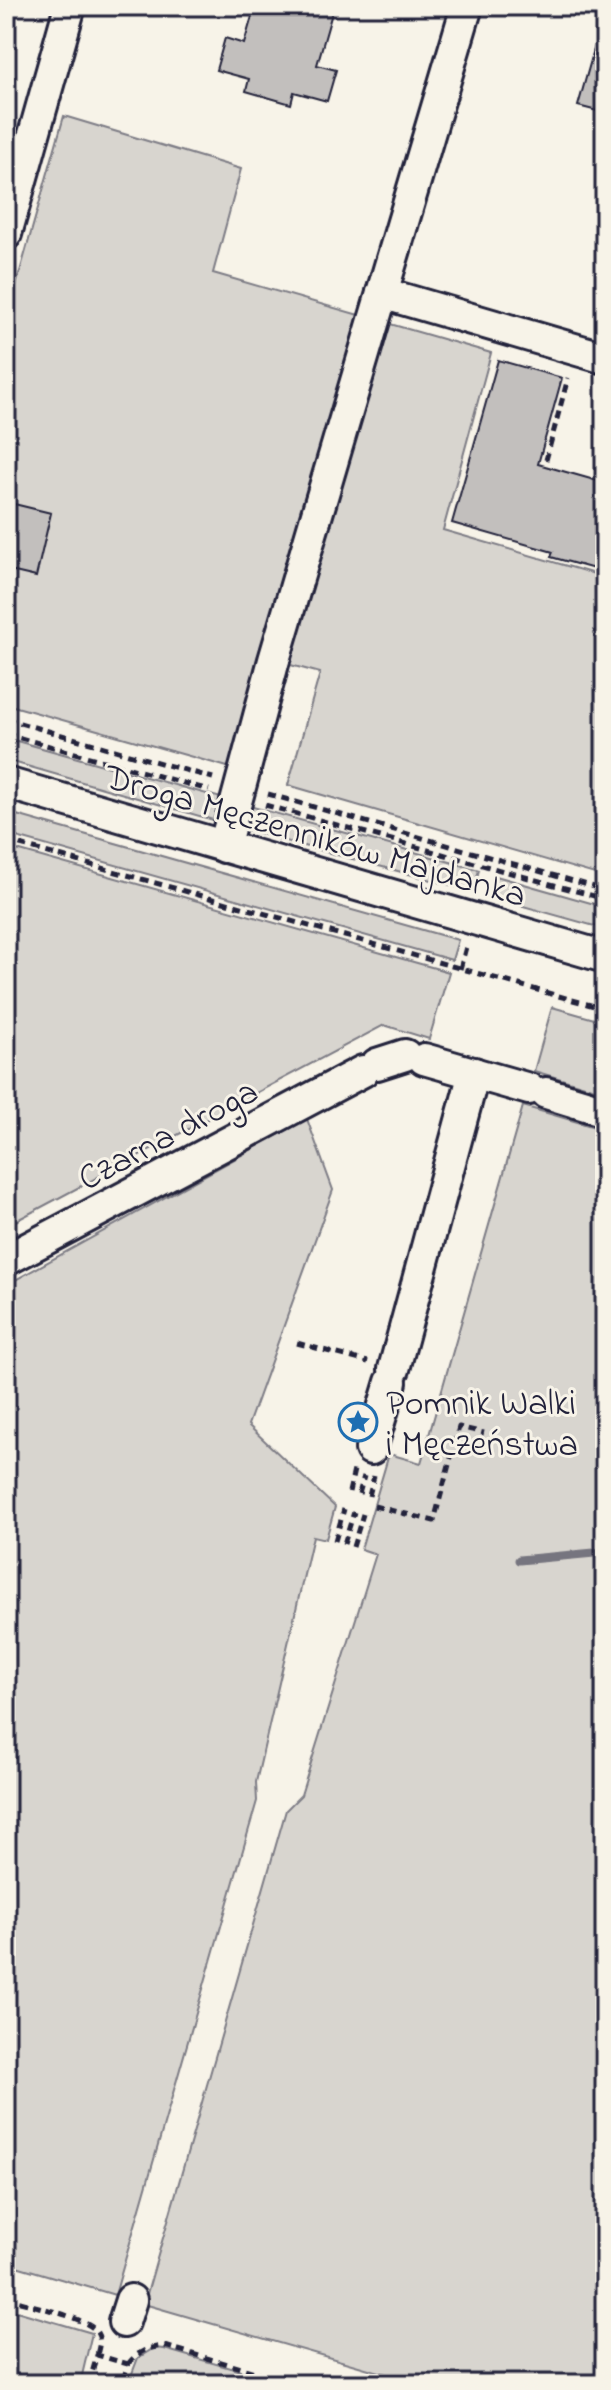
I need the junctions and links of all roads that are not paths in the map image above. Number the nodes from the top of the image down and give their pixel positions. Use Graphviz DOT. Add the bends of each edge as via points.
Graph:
graph roads {
  1 [pos="70,6"];
  2 [pos="467,6"];
  3 [pos="6,234"];
  4 [pos="382,293"];
  5 [pos="605,358"];
  6 [pos="6,783"];
  7 [pos="224,847"];
  8 [pos="605,957"];
  9 [pos="474,1073"];
  10 [pos="605,1111"];
  11 [pos="6,1260"];
  12 [pos="371,1449"];
  1 -- 3 [label="street"];
  2 -- 4 [label="street"];
  4 -- 5 [label="street"];
  4 -- 7 [label="street"];
  6 -- 7 [label="street, Droga Męczenników Majdanka"];
  7 -- 8 [label="street, Droga Męczenników Majdanka"];
  9 -- 10 [label="street"];
  9 -- 11 [label="street, Czarna droga" via="392,1062"];
  9 -- 12 [label="street"];
}
